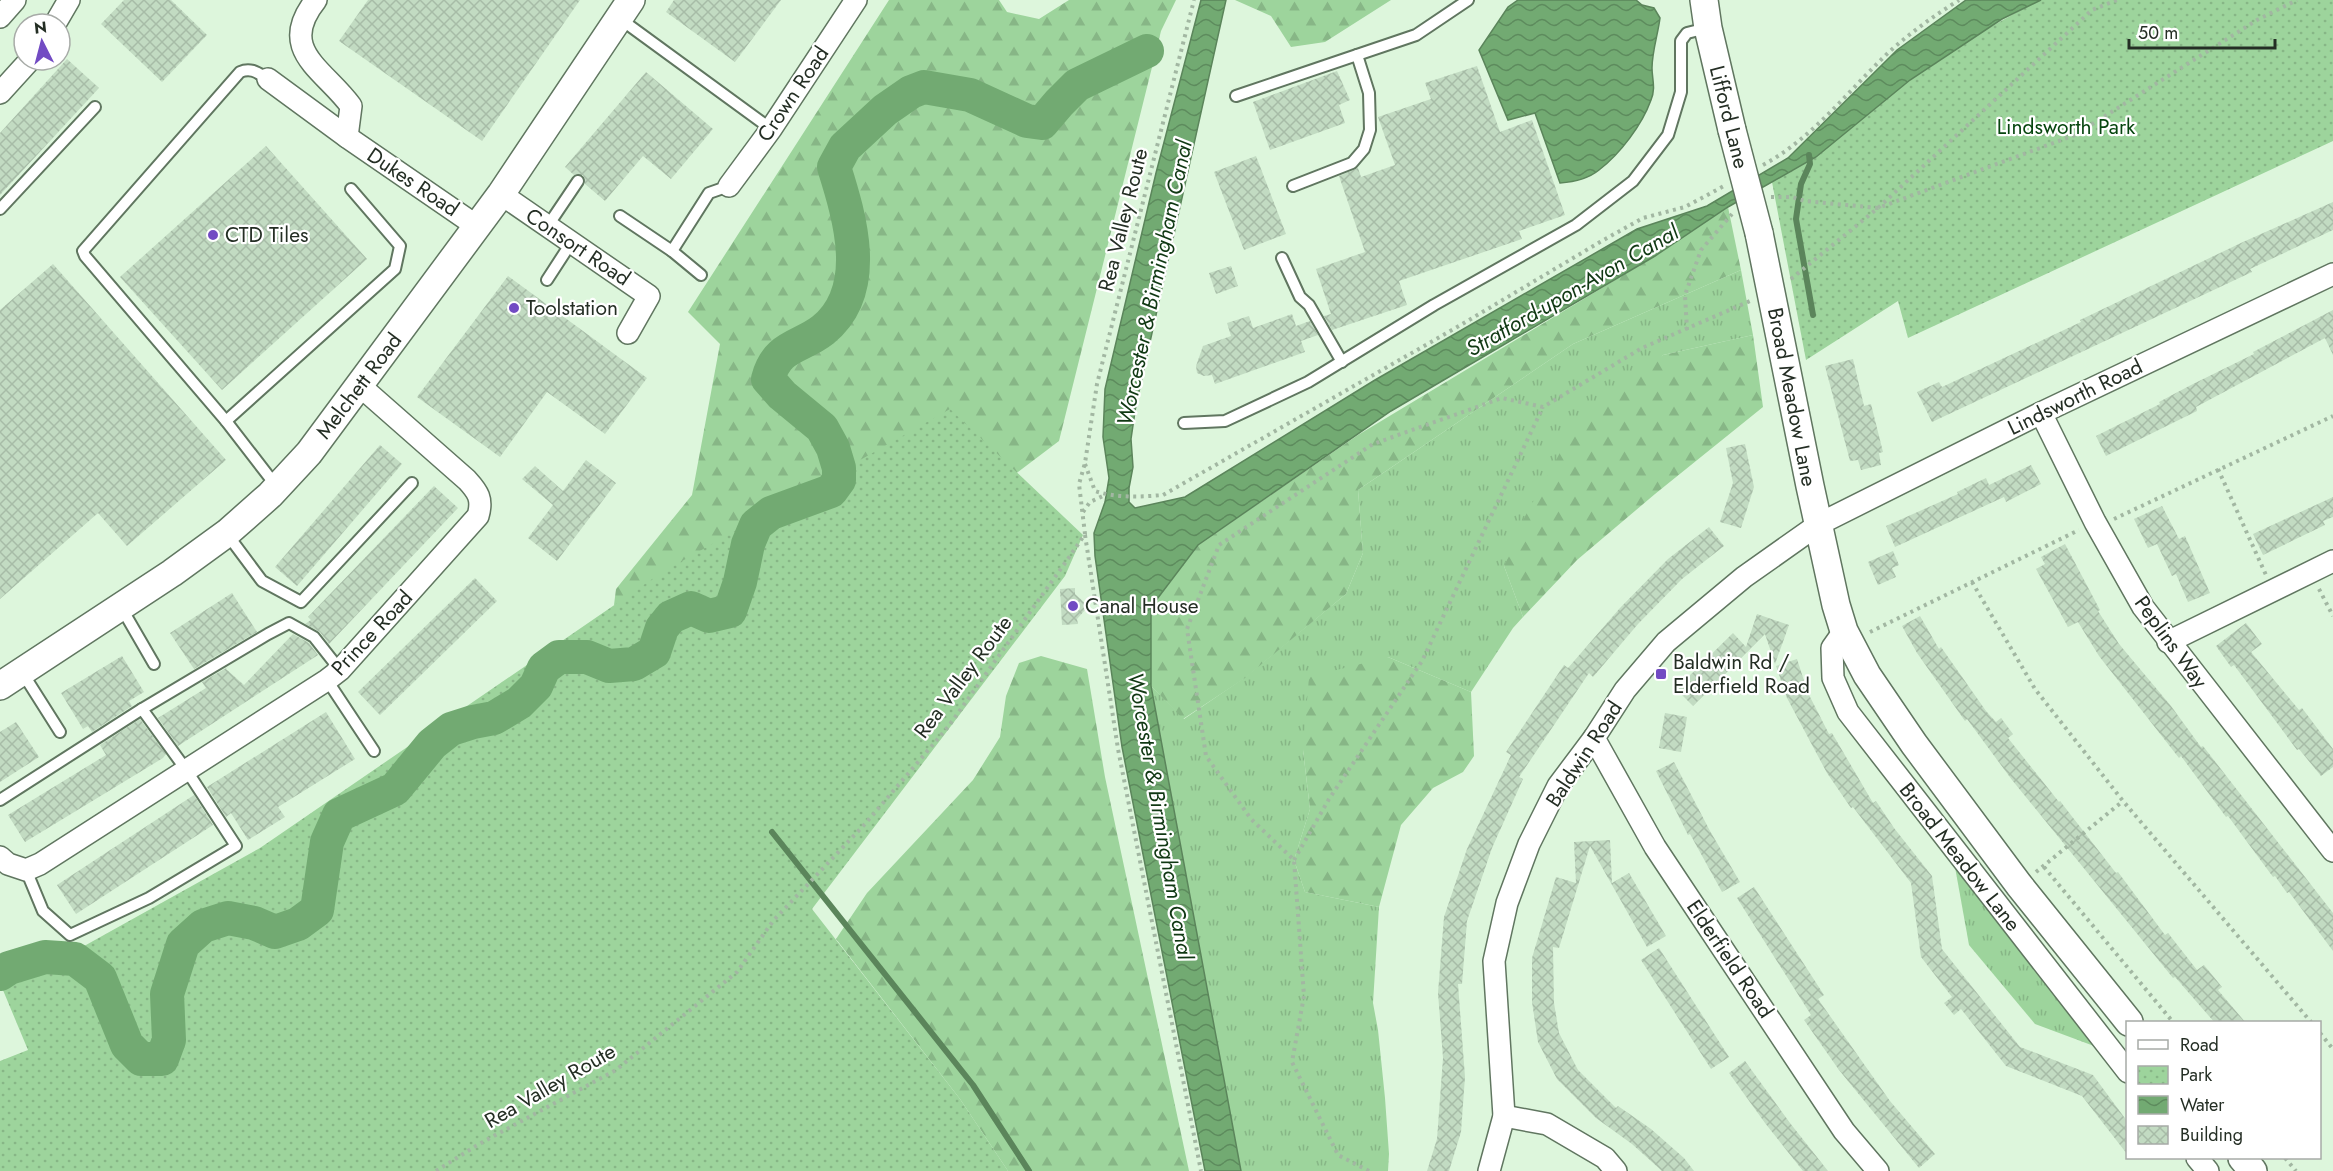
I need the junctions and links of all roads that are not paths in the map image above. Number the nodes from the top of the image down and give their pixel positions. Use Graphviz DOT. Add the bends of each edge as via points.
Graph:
graph roads {
  1 [pos="15,0"];
  2 [pos="316,0"];
  3 [pos="856,0"];
  4 [pos="1468,0"];
  5 [pos="1704,0"];
  6 [pos="625,9"];
  7 [pos="0,17"];
  8 [pos="1708,28"];
  9 [pos="1356,55"];
  10 [pos="19,72"];
  11 [pos="268,79"];
  12 [pos="0,93"];
  13 [pos="1236,96"];
  14 [pos="95,107"];
  15 [pos="771,129"];
  16 [pos="347,137"];
  17 [pos="578,182"];
  18 [pos="729,186"];
  19 [pos="1293,186"];
  20 [pos="351,189"];
  21 [pos="501,195"];
  22 [pos="0,209"];
  23 [pos="620,216"];
  24 [pos="478,227"];
  25 [pos="547,227"];
  26 [pos="1759,233"];
  27 [pos="571,243"];
  28 [pos="672,251"];
  29 [pos="1282,258"];
  30 [pos="2333,274"];
  31 [pos="701,275"];
  32 [pos="547,280"];
  33 [pos="628,333"];
  34 [pos="1342,362"];
  35 [pos="359,385"];
  36 [pos="2041,413"];
  37 [pos="226,421"];
  38 [pos="1184,423"];
  39 [pos="412,483"];
  40 [pos="278,487"];
  41 [pos="1819,524"];
  42 [pos="227,533"];
  43 [pos="2333,561"];
  44 [pos="121,607"];
  45 [pos="1844,630"];
  46 [pos="2169,642"];
  47 [pos="154,664"];
  48 [pos="334,675"];
  49 [pos="11,679"];
  50 [pos="142,709"];
  51 [pos="60,732"];
  52 [pos="1594,738"];
  53 [pos="374,751"];
  54 [pos="187,771"];
  55 [pos="0,800"];
  56 [pos="2331,847"];
  57 [pos="0,857"];
  58 [pos="26,870"];
  59 [pos="2127,1021"];
  60 [pos="2126,1071"];
  61 [pos="1504,1116"];
  62 [pos="2198,1159"];
  63 [pos="2243,1159"];
  64 [pos="1489,1171"];
  65 [pos="1616,1171"];
  66 [pos="1878,1171"];
  67 [pos="2208,1171"];
  68 [pos="2253,1171"];
  1 -- 7 [label="street"];
  2 -- 16 [label="street, Dukes Road" via="300,33 304,54 351,106"];
  3 -- 15 [label="street, Crown Road"];
  4 -- 9 [label="lane" via="1416,35"];
  5 -- 8 [label="street, Lifford Lane"];
  6 -- 15 [label="lane"];
  6 -- 21 [label="street, Melchett Road"];
  8 -- 26 [label="street, Lifford Lane, bridge"];
  8 -- 34 [label="lane" via="1687,33 1681,41 1681,92 1668,135 1633,181 1576,225"];
  9 -- 13 [label="lane"];
  9 -- 19 [label="lane" via="1369,93 1370,130 1364,149 1352,163"];
  10 -- 12 [label="street"];
  11 -- 16 [label="street, Dukes Road"];
  11 -- 37 [label="lane" via="253,70 240,72 83,251"];
  14 -- 22 [label="lane"];
  15 -- 18 [label="street, Crown Road"];
  16 -- 24 [label="street, Dukes Road"];
  17 -- 25 [label="lane"];
  18 -- 28 [label="lane" via="709,194"];
  20 -- 37 [label="lane" via="400,246 394,269"];
  21 -- 24 [label="street, Melchett Road"];
  21 -- 25 [label="street, Consort Road"];
  23 -- 28 [label="lane"];
  24 -- 35 [label="street, Melchett Road"];
  25 -- 27 [label="street, Consort Road"];
  26 -- 41 [label="street, Broad Meadow Lane"];
  27 -- 32 [label="lane"];
  27 -- 33 [label="street, Consort Road" via="649,296"];
  28 -- 31 [label="lane"];
  29 -- 34 [label="lane" via="1300,297 1309,305"];
  30 -- 36 [label="street, Lindsworth Road"];
  34 -- 38 [label="lane" via="1225,421"];
  35 -- 40 [label="street, Melchett Road" via="309,453"];
  35 -- 48 [label="street, Prince Road" via="467,480 479,494 481,507 478,516"];
  36 -- 41 [label="street, Lindsworth Road"];
  36 -- 46 [label="street, Peplins Way" via="2101,532 2143,607"];
  37 -- 40 [label="lane"];
  39 -- 42 [label="lane" via="302,602 262,580"];
  40 -- 42 [label="street, Melchett Road"];
  41 -- 45 [label="street, Broad Meadow Lane"];
  41 -- 52 [label="street, Baldwin Road" via="1744,577 1666,642 1625,690"];
  42 -- 44 [label="street, Melchett Road"];
  43 -- 46 [label="street"];
  44 -- 47 [label="lane"];
  44 -- 49 [label="street, Melchett Road"];
  45 -- 59 [label="street, Broad Meadow Lane" via="1867,675 1914,744"];
  45 -- 60 [label="street, Broad Meadow Lane" via="1833,648 1833,678 1848,712"];
  46 -- 56 [label="street, Peplins Way"];
  48 -- 50 [label="lane" via="314,637 289,623"];
  48 -- 53 [label="lane"];
  48 -- 54 [label="street, Prince Road"];
  49 -- 51 [label="lane"];
  50 -- 54 [label="lane"];
  50 -- 55 [label="lane"];
  52 -- 61 [label="street, Baldwin Road" via="1558,786 1529,844 1507,903 1494,962"];
  52 -- 66 [label="street, Elderfield Road" via="1655,847 1844,1131"];
  54 -- 58 [label="street, Prince Road"];
  54 -- 58 [label="lane" via="236,846 149,898 70,935 44,911"];
  57 -- 58 [label="street"];
  61 -- 64 [label="street, Baldwin Road"];
  61 -- 65 [label="street" via="1547,1124 1605,1158"];
  62 -- 67 [label="street"];
  63 -- 68 [label="street"];
}
